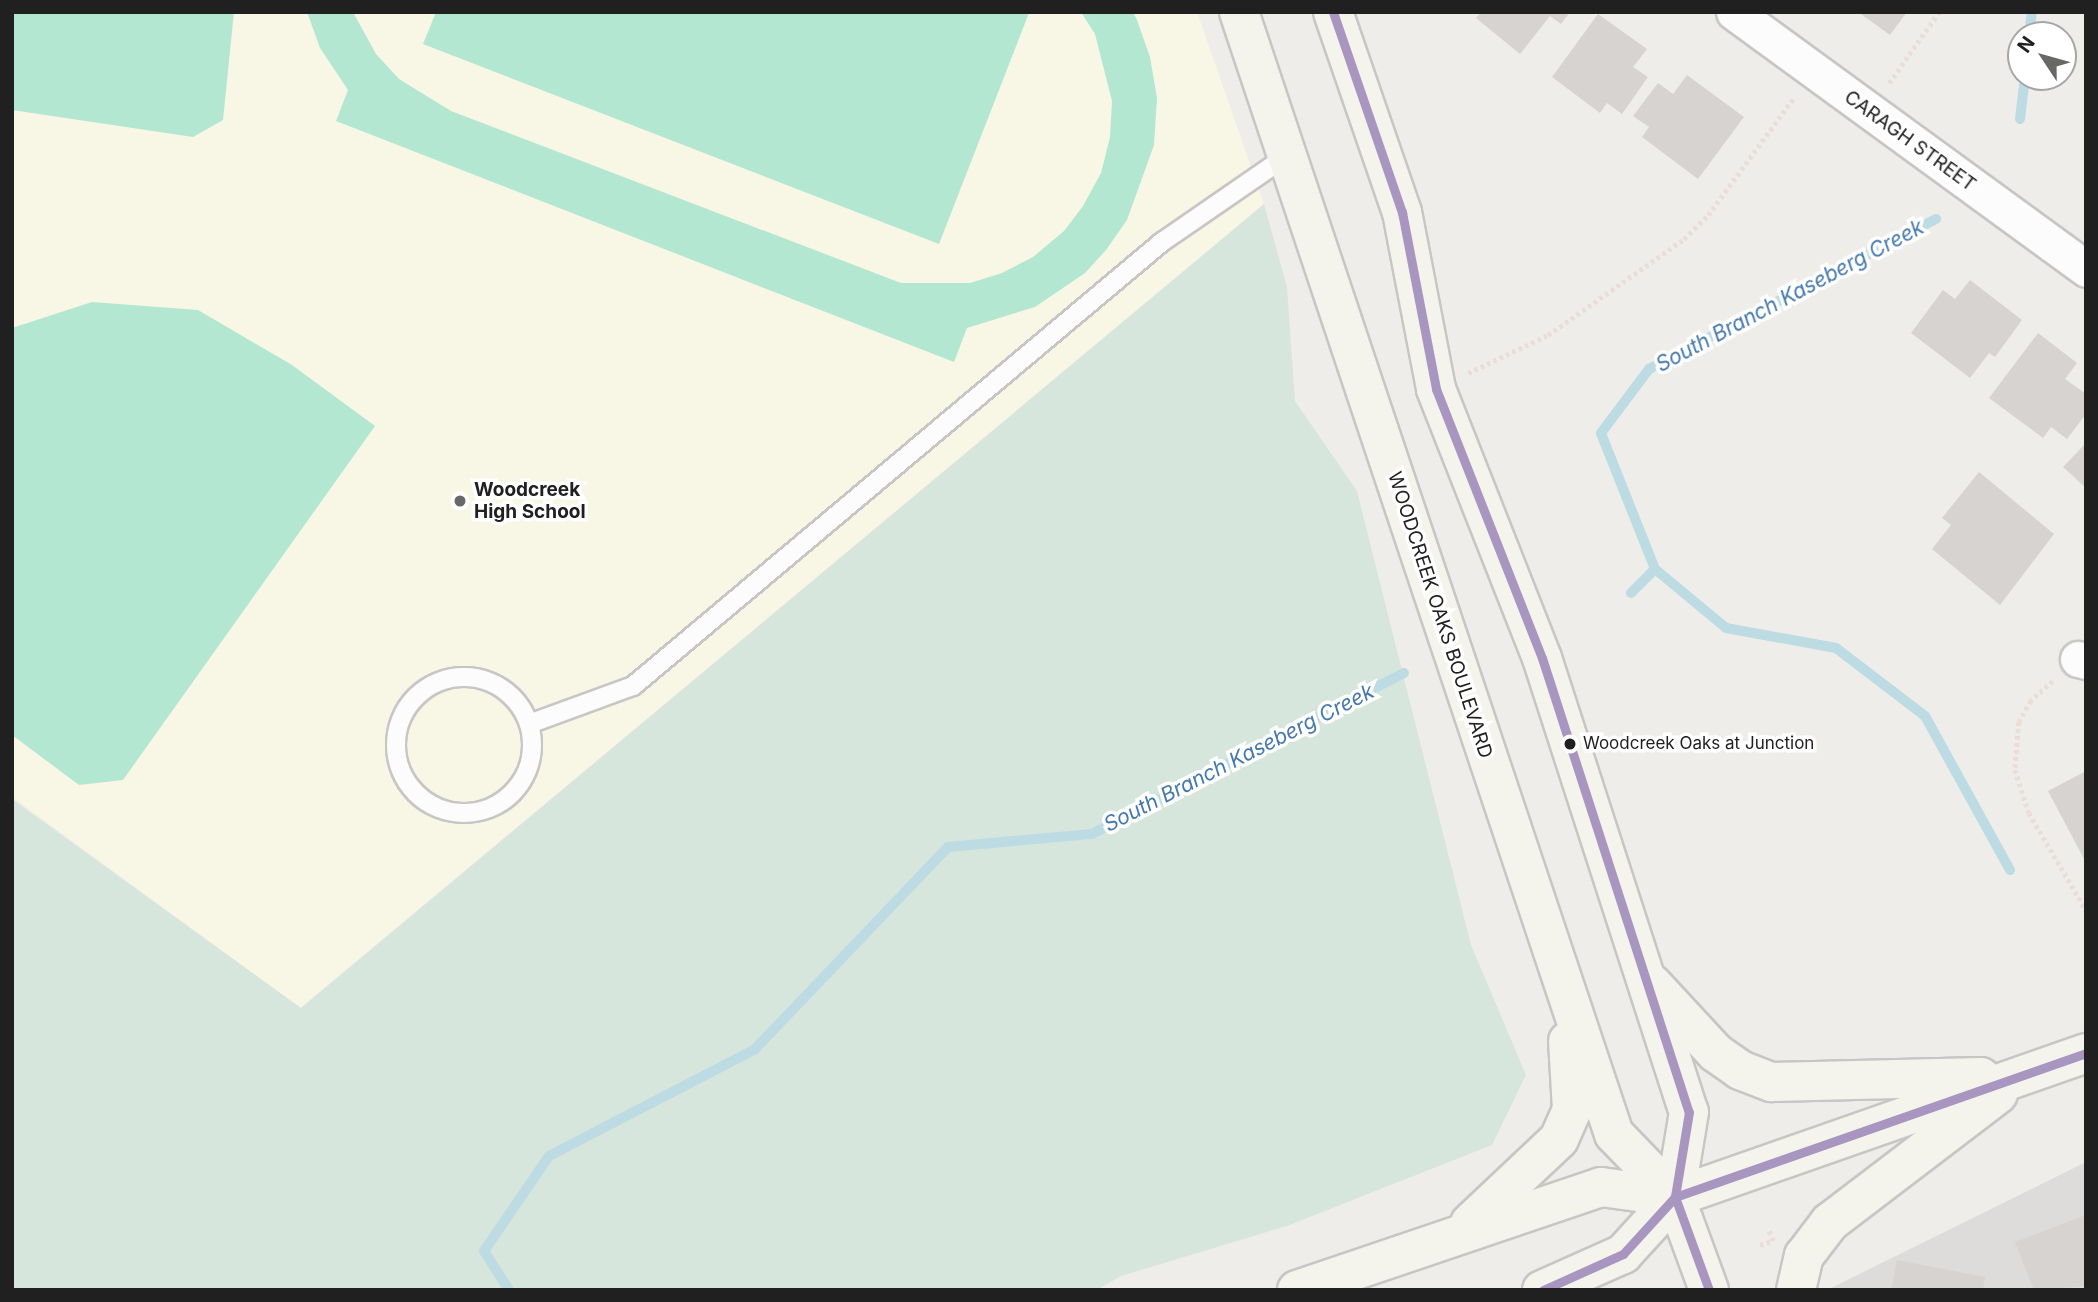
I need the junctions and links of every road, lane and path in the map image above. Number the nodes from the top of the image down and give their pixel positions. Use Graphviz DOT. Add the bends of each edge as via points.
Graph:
graph roads {
  1 [pos="1238,12"];
  2 [pos="1333,12"];
  3 [pos="1734,12"];
  4 [pos="1939,12"];
  5 [pos="1814,70"];
  6 [pos="1869,111"];
  7 [pos="1288,155"];
  8 [pos="2086,269"];
  9 [pos="1436,389"];
  10 [pos="2082,660"];
  11 [pos="529,724"];
  12 [pos="2086,911"];
  13 [pos="1643,974"];
  14 [pos="1566,997"];
  15 [pos="2086,1053"];
  16 [pos="2022,1076"];
  17 [pos="1675,1197"];
  18 [pos="1768,1229"];
  19 [pos="1462,1231"];
  20 [pos="1760,1245"];
  21 [pos="1297,1290"];
  22 [pos="1542,1290"];
  23 [pos="1709,1290"];
  24 [pos="1796,1290"];
  1 -- 7 [label="main road, WOODCREEK OAKS BOULEVARD"];
  2 -- 9 [label="main road, WOODCREEK OAKS BOULEVARD" via="1402,212"];
  3 -- 5 [label="street, CARAGH STREET"];
  4 -- 6 [label="path"];
  5 -- 6 [label="street, CARAGH STREET"];
  5 -- 9 [label="path" via="1708,215 1684,239 1548,335"];
  6 -- 8 [label="street, CARAGH STREET"];
  7 -- 11 [label="lane" via="1162,242 633,686"];
  7 -- 14 [label="main road, WOODCREEK OAKS BOULEVARD"];
  9 -- 13 [label="main road, WOODCREEK OAKS BOULEVARD" via="1542,657"];
  10 -- 12 [label="path" via="2031,701 2019,723 2014,753 2018,786 2029,813"];
  11 -- 11 [label="lane" via="502,687 480,678 446,680 416,696 402,715 396,737 398,759 419,797 460,813 481,810 502,802 528,768"];
  13 -- 16 [label="main road" via="1716,1053 1740,1070 1772,1082"];
  13 -- 17 [label="main road, WOODCREEK OAKS BOULEVARD" via="1689,1112"];
  14 -- 17 [label="main road, WOODCREEK OAKS BOULEVARD" via="1614,1134"];
  14 -- 19 [label="main road" via="1572,1110 1559,1139 1544,1157"];
  15 -- 16 [label="main road"];
  16 -- 17 [label="main road"];
  16 -- 24 [label="main road" via="1830,1222 1804,1256"];
  17 -- 19 [label="main road" via="1601,1187"];
  17 -- 22 [label="main road" via="1623,1254"];
  17 -- 23 [label="main road, WOODCREEK OAKS BOULEVARD"];
  18 -- 20 [label="path" via="1773,1241"];
  19 -- 21 [label="main road" via="1356,1273"];
}
